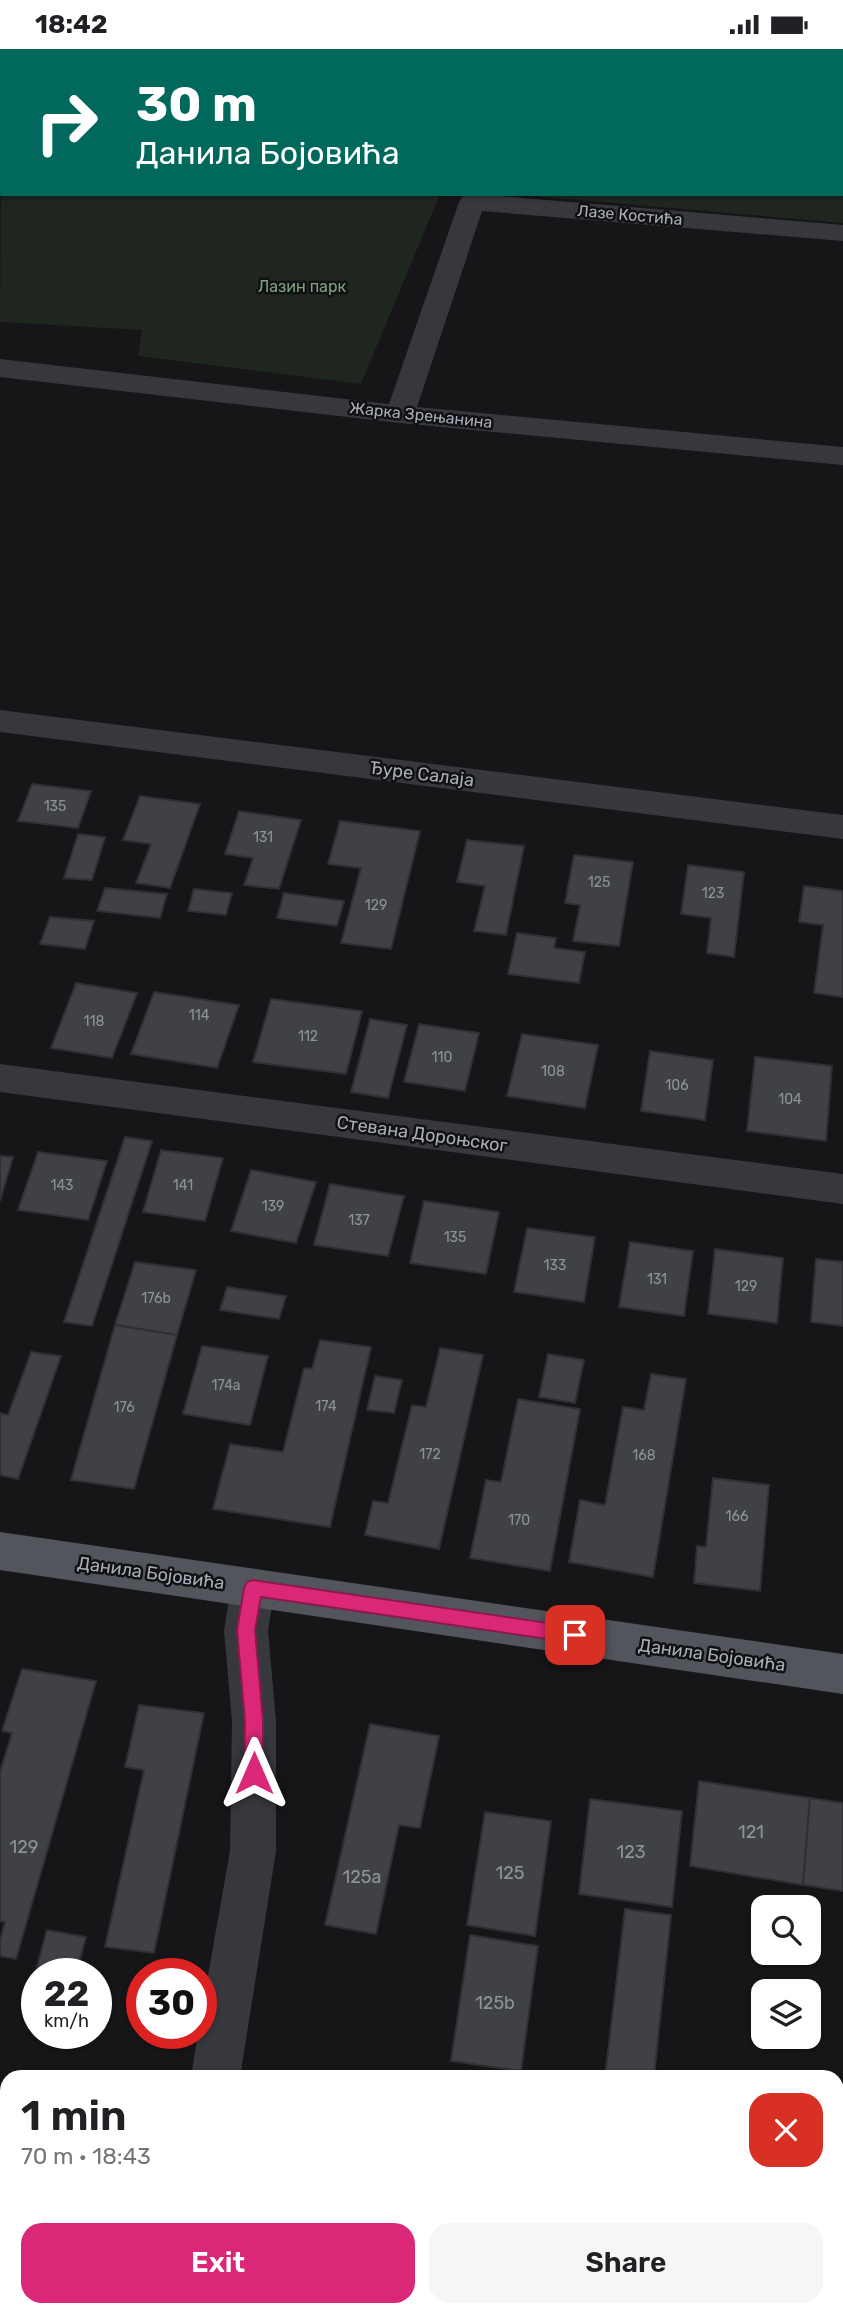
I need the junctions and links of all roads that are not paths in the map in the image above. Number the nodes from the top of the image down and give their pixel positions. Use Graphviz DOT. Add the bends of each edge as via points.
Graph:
graph roads {
  1 [pos="843,233"];
  2 [pos="0,368"];
  3 [pos="400,414"];
  4 [pos="843,456"];
  5 [pos="0,721"];
  6 [pos="843,827"];
  7 [pos="0,1078"];
  8 [pos="843,1189"];
  9 [pos="0,1551"];
  10 [pos="253,1588"];
  11 [pos="843,1674"];
  12 [pos="216,2070"];
  1 -- 3 [label="street, Лазе Костића" via="472,202"];
  2 -- 3 [label="street, Жарка Зрењанина"];
  3 -- 4 [label="street, Жарка Зрењанина"];
  5 -- 6 [label="street, Ђуре Салаја"];
  7 -- 8 [label="street, Стевана Дороњског"];
  9 -- 10 [label="main road, Данила Бојовића"];
  10 -- 11 [label="main road, Данила Бојовића"];
  10 -- 12 [label="street" via="246,1630 254,1721 253,1851"];
}
